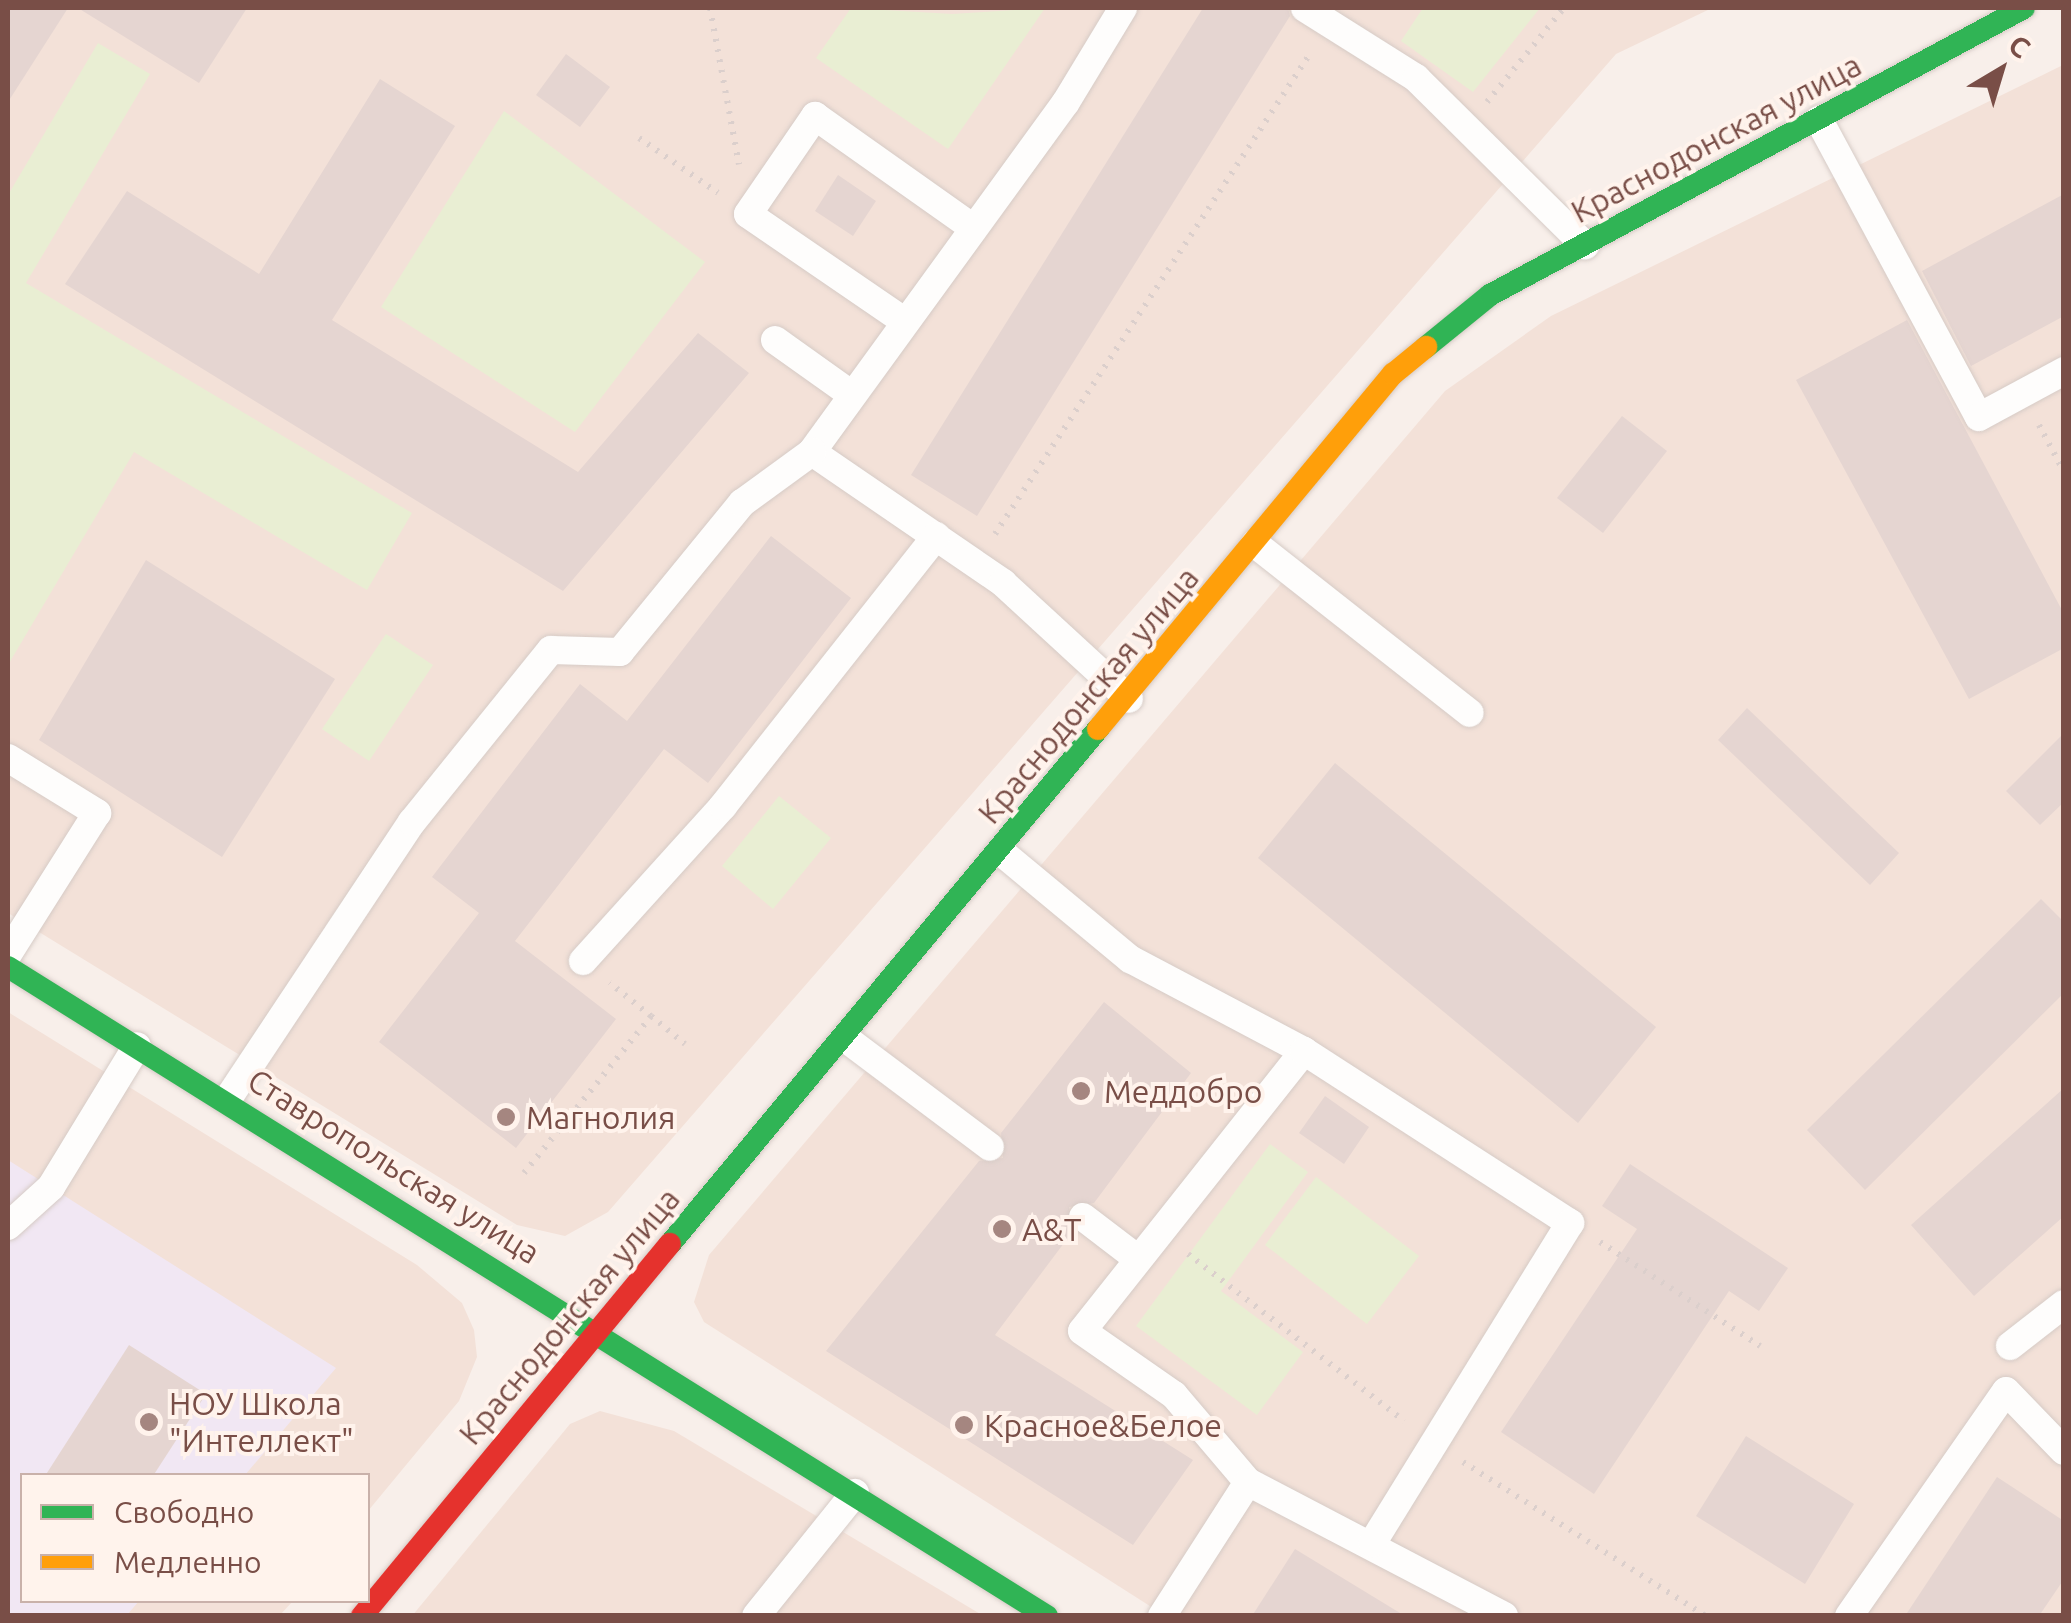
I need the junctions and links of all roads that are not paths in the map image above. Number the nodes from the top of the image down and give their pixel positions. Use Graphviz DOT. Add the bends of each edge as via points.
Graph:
graph roads {
  1 [pos="1123,8"];
  2 [pos="1305,8"];
  3 [pos="2024,8"];
  4 [pos="1819,120"];
  5 [pos="972,227"];
  6 [pos="1584,245"];
  7 [pos="904,320"];
  8 [pos="775,340"];
  9 [pos="2064,370"];
  10 [pos="852,395"];
  11 [pos="812,452"];
  12 [pos="936,536"];
  13 [pos="1254,544"];
  14 [pos="1129,699"];
  15 [pos="1470,713"];
  16 [pos="8,758"];
  17 [pos="1001,852"];
  18 [pos="8,954"];
  19 [pos="583,961"];
  20 [pos="8,968"];
  21 [pos="845,1038"];
  22 [pos="137,1046"];
  23 [pos="1304,1051"];
  24 [pos="227,1100"];
  25 [pos="990,1148"];
  26 [pos="1083,1218"];
  27 [pos="8,1226"];
  28 [pos="1138,1259"];
  29 [pos="2064,1304"];
  30 [pos="600,1330"];
  31 [pos="2010,1346"];
  32 [pos="2064,1452"];
  33 [pos="1248,1482"];
  34 [pos="855,1493"];
  35 [pos="1372,1544"];
  36 [pos="362,1616"];
  37 [pos="756,1616"];
  38 [pos="1048,1616"];
  39 [pos="1162,1616"];
  40 [pos="1504,1616"];
  41 [pos="1849,1616"];
  1 -- 5 [label="lane"];
  2 -- 6 [label="lane" via="1416,78"];
  3 -- 4 [label="main road, Краснодонская улица"];
  4 -- 6 [label="main road, Краснодонская улица"];
  4 -- 9 [label="lane" via="1979,418"];
  5 -- 7 [label="lane"];
  5 -- 7 [label="lane" via="815,116 748,214"];
  6 -- 13 [label="main road, Краснодонская улица" via="1440,330"];
  7 -- 10 [label="lane"];
  8 -- 10 [label="lane"];
  10 -- 11 [label="lane"];
  11 -- 12 [label="lane"];
  11 -- 24 [label="lane" via="742,503 620,652 551,650 412,822"];
  12 -- 14 [label="lane"];
  12 -- 19 [label="lane" via="724,806"];
  13 -- 14 [label="main road, Краснодонская улица"];
  13 -- 15 [label="lane"];
  14 -- 17 [label="main road, Краснодонская улица"];
  16 -- 18 [label="lane" via="97,814"];
  17 -- 21 [label="main road, Краснодонская улица"];
  17 -- 23 [label="lane" via="1130,959"];
  20 -- 22 [label="main road, Ставропольская улица"];
  21 -- 25 [label="lane"];
  21 -- 30 [label="main road, Краснодонская улица"];
  22 -- 24 [label="main road, Ставропольская улица"];
  22 -- 27 [label="lane" via="51,1187"];
  23 -- 28 [label="lane"];
  23 -- 35 [label="lane" via="1570,1223"];
  24 -- 30 [label="main road, Ставропольская улица"];
  26 -- 28 [label="lane"];
  28 -- 33 [label="lane" via="1082,1331 1174,1394"];
  29 -- 31 [label="lane"];
  30 -- 34 [label="main road, Ставропольская улица"];
  30 -- 36 [label="main road, Краснодонская улица"];
  32 -- 41 [label="lane" via="2006,1391"];
  33 -- 35 [label="lane"];
  33 -- 39 [label="lane"];
  34 -- 37 [label="lane"];
  34 -- 38 [label="main road, Ставропольская улица"];
  35 -- 40 [label="lane"];
}
